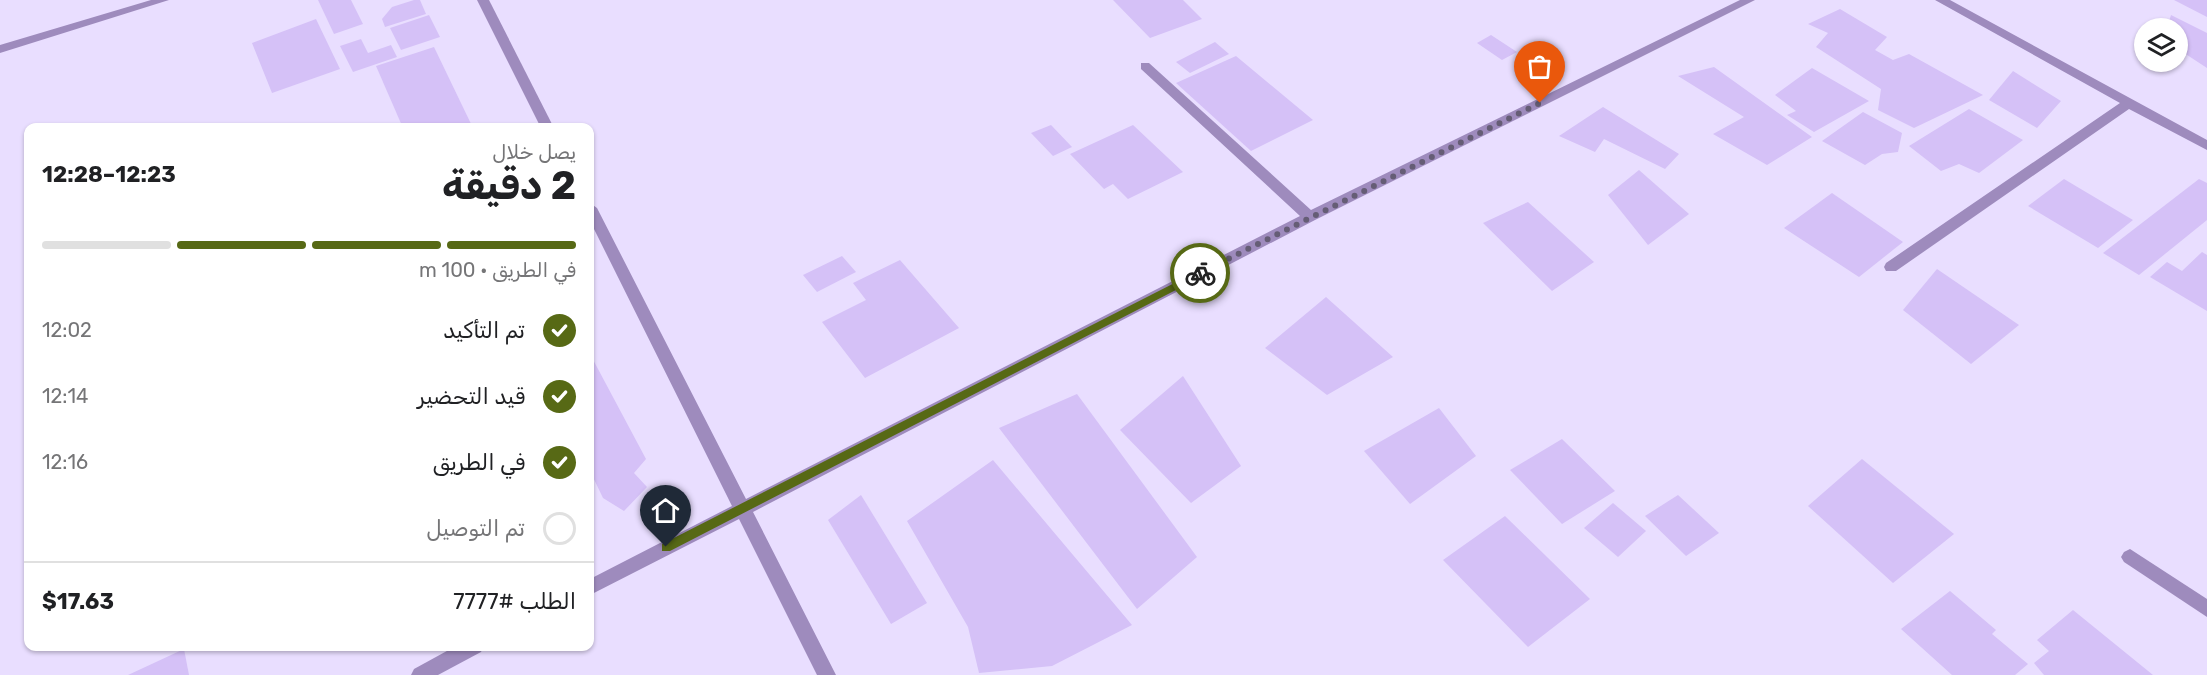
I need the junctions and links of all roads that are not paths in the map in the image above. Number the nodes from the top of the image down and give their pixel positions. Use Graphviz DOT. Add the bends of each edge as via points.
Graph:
graph roads {
  1 [pos="163,0"];
  2 [pos="483,0"];
  3 [pos="1749,0"];
  4 [pos="1941,0"];
  5 [pos="0,49"];
  6 [pos="1145,66"];
  7 [pos="2129,103"];
  8 [pos="545,123"];
  9 [pos="2207,146"];
  10 [pos="594,216"];
  11 [pos="1310,217"];
  12 [pos="1891,267"];
  13 [pos="743,507"];
  14 [pos="2130,557"];
  15 [pos="594,585"];
  16 [pos="2207,609"];
  17 [pos="466,651"];
  18 [pos="420,675"];
  19 [pos="827,675"];
  1 -- 5 [label="street"];
  2 -- 8 [label="street"];
  3 -- 11 [label="street"];
  4 -- 7 [label="street"];
  6 -- 11 [label="street"];
  7 -- 9 [label="street"];
  7 -- 12 [label="street"];
  10 -- 13 [label="street"];
  11 -- 13 [label="street"];
  13 -- 15 [label="street"];
  13 -- 19 [label="street"];
  14 -- 16 [label="street"];
  17 -- 18 [label="street"];
}
